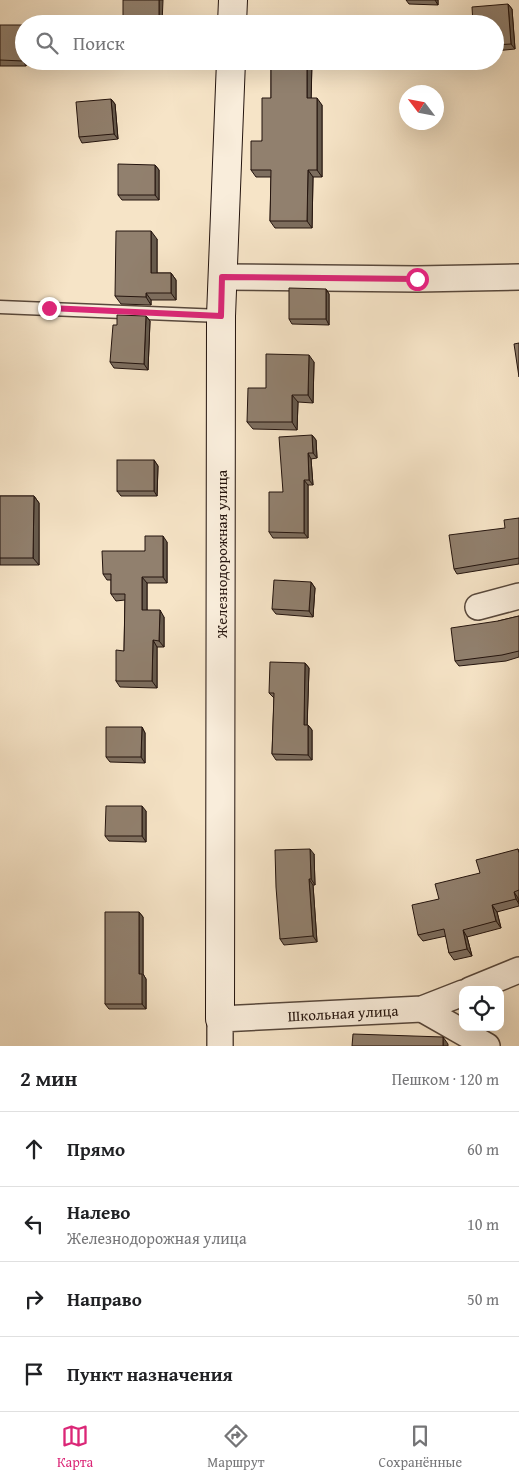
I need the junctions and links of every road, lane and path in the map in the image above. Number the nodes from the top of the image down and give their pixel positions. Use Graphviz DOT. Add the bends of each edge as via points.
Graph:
graph roads {
  1 [pos="233,0"];
  2 [pos="232,15"];
  3 [pos="231,70"];
  4 [pos="222,277"];
  5 [pos="519,277"];
  6 [pos="0,307"];
  7 [pos="221,316"];
  8 [pos="519,596"];
  9 [pos="478,607"];
  10 [pos="519,970"];
  11 [pos="480,986"];
  12 [pos="459,995"];
  13 [pos="422,1009"];
  14 [pos="220,1018"];
  15 [pos="220,1046"];
  16 [pos="487,1046"];
  1 -- 2 [label="street"];
  3 -- 4 [label="street, Железнодорожная улица"];
  4 -- 5 [label="street"];
  4 -- 7 [label="street, Железнодорожная улица"];
  6 -- 7 [label="lane"];
  7 -- 14 [label="street, Железнодорожная улица"];
  8 -- 9 [label="street"];
  10 -- 11 [label="street"];
  12 -- 13 [label="street, Школьная улица"];
  13 -- 14 [label="street, Школьная улица"];
  13 -- 16 [label="street"];
  14 -- 15 [label="street, Железнодорожная улица"];
}
